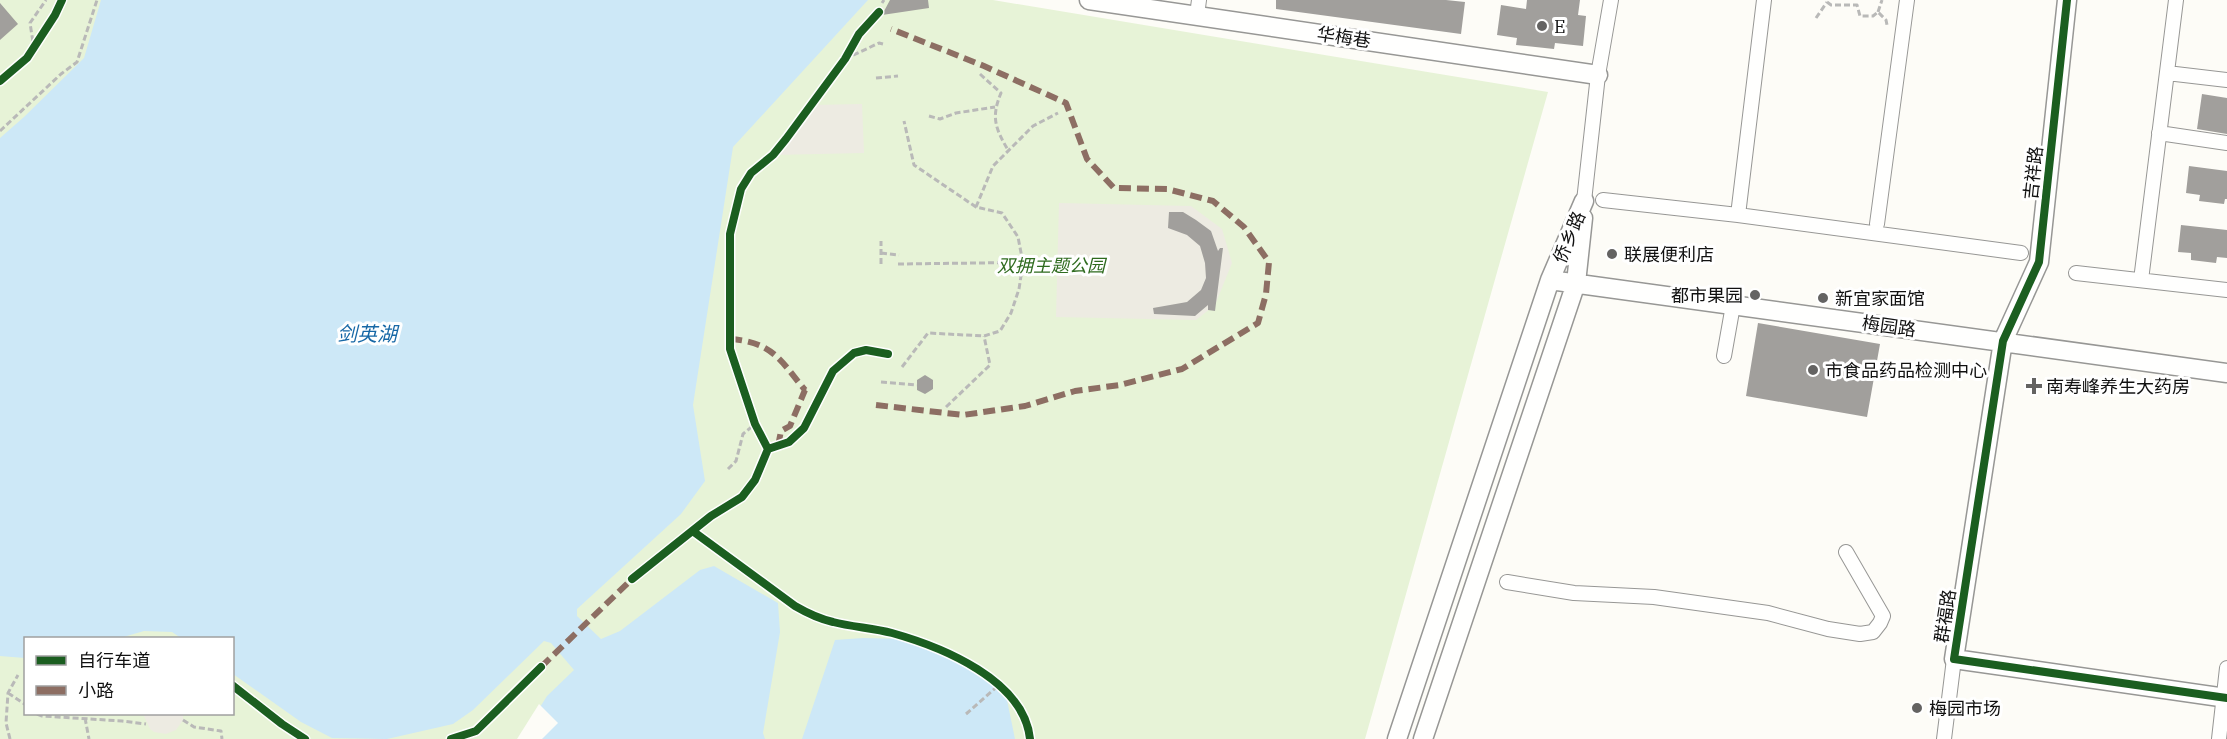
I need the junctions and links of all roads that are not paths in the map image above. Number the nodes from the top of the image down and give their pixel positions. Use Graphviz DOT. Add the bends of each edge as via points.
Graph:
graph roads {
  1 [pos="1089,0"];
  2 [pos="1611,0"];
  3 [pos="1764,0"];
  4 [pos="1907,0"];
  5 [pos="2067,0"];
  6 [pos="2176,0"];
  7 [pos="1198,7"];
  8 [pos="2167,73"];
  9 [pos="1598,75"];
  10 [pos="2227,80"];
  11 [pos="2159,133"];
  12 [pos="2227,143"];
  13 [pos="1603,200"];
  14 [pos="1584,201"];
  15 [pos="1738,215"];
  16 [pos="1877,224"];
  17 [pos="2021,253"];
  18 [pos="2076,273"];
  19 [pos="1550,280"];
  20 [pos="2141,280"];
  21 [pos="1576,283"];
  22 [pos="2227,290"];
  23 [pos="1732,311"];
  24 [pos="2002,341"];
  25 [pos="1724,356"];
  26 [pos="2227,373"];
  27 [pos="1846,552"];
  28 [pos="1507,582"];
  29 [pos="1954,658"];
  30 [pos="2227,668"];
  31 [pos="2225,698"];
  32 [pos="1397,739"];
  33 [pos="1423,739"];
  34 [pos="1944,739"];
  35 [pos="2219,739"];
  1 -- 7 [label="street, 华梅巷"];
  2 -- 9 [label="street"];
  3 -- 15 [label="street"];
  4 -- 16 [label="street"];
  5 -- 24 [label="street, 吉祥路" via="2039,262"];
  6 -- 8 [label="street"];
  7 -- 9 [label="street, 华梅巷"];
  8 -- 10 [label="street"];
  8 -- 11 [label="street"];
  9 -- 14 [label="street"];
  11 -- 12 [label="street"];
  11 -- 20 [label="street"];
  13 -- 15 [label="street"];
  14 -- 19 [label="street, 侨乡路"];
  14 -- 21 [label="street, 侨乡路"];
  15 -- 17 [label="street"];
  18 -- 20 [label="street"];
  19 -- 21 [label="street, 梅园路"];
  19 -- 32 [label="street, 侨乡路"];
  20 -- 22 [label="street"];
  21 -- 24 [label="street, 梅园路"];
  21 -- 33 [label="street, 侨乡路"];
  23 -- 25 [label="street"];
  24 -- 26 [label="street, 梅园路"];
  24 -- 29 [label="street, 群福路"];
  27 -- 28 [label="street" via="1883,616 1873,632 1828,629 1768,613 1654,597 1574,593"];
  29 -- 31 [label="street, 群福路"];
  29 -- 34 [label="street"];
  30 -- 31 [label="street"];
  31 -- 35 [label="street"];
}
